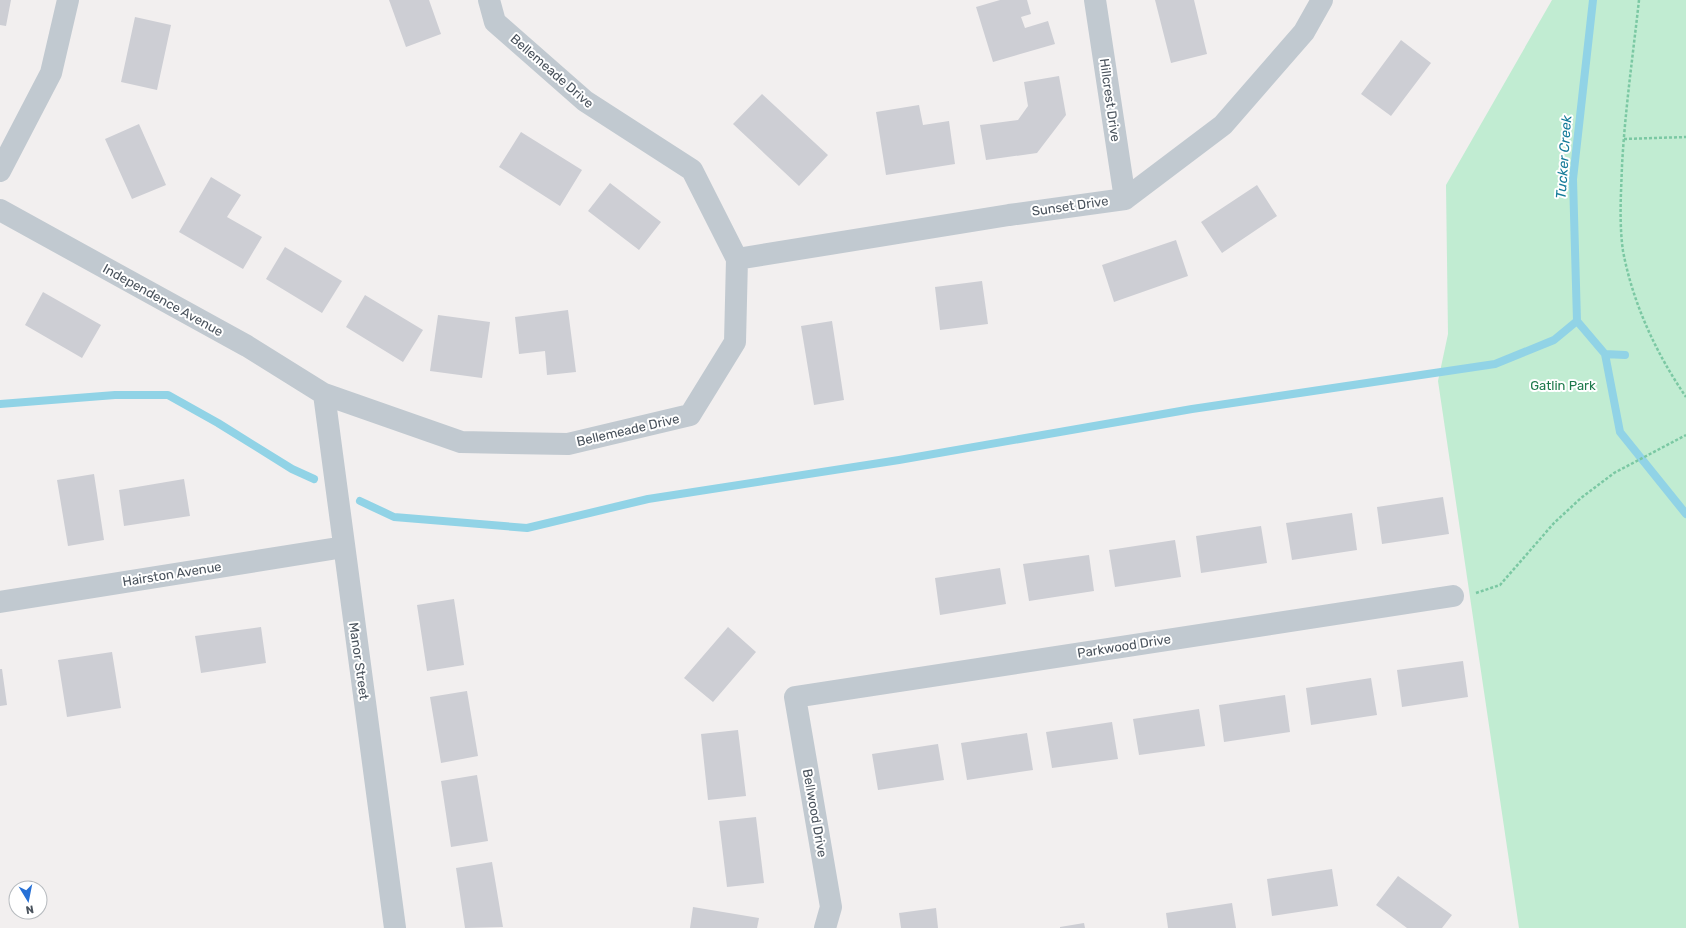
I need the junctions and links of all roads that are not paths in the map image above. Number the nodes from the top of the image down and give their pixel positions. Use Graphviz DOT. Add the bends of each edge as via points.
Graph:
graph roads {
  1 [pos="68,0"];
  2 [pos="489,0"];
  3 [pos="1095,0"];
  4 [pos="1322,0"];
  5 [pos="0,171"];
  6 [pos="1125,199"];
  7 [pos="0,210"];
  8 [pos="737,259"];
  9 [pos="324,394"];
  10 [pos="344,547"];
  11 [pos="1453,596"];
  12 [pos="0,602"];
  13 [pos="795,697"];
  14 [pos="395,928"];
  15 [pos="825,928"];
  1 -- 5 [label="street" via="52,74"];
  2 -- 8 [label="street, Bellemeade Drive" via="495,22 584,101 692,170"];
  3 -- 6 [label="street, Hillcrest Drive"];
  4 -- 6 [label="street, Sunset Drive" via="1304,32 1222,125"];
  6 -- 8 [label="street, Sunset Drive"];
  7 -- 9 [label="street, Independence Avenue" via="247,346"];
  8 -- 9 [label="street, Bellemeade Drive" via="735,342 690,415 568,444 461,442"];
  9 -- 10 [label="street, Manor Street"];
  10 -- 12 [label="street, Hairston Avenue"];
  10 -- 14 [label="street, Manor Street"];
  11 -- 13 [label="street, Parkwood Drive"];
  13 -- 15 [label="street, Bellwood Drive" via="831,907"];
}
